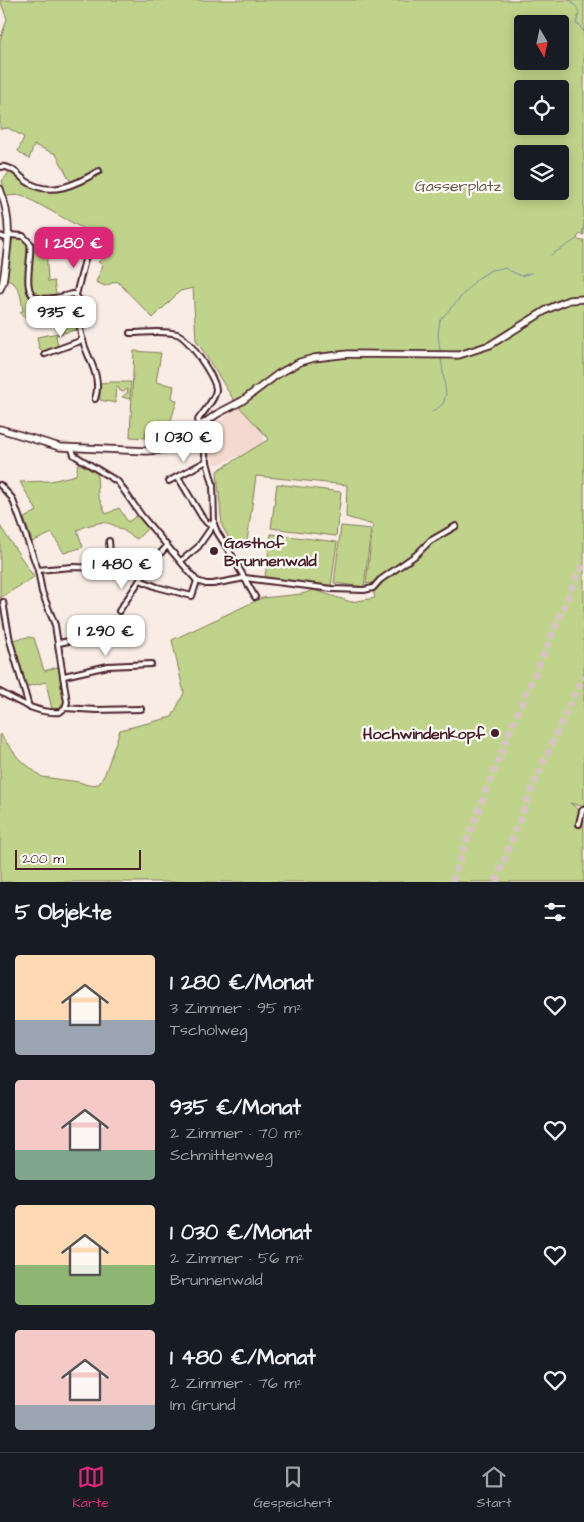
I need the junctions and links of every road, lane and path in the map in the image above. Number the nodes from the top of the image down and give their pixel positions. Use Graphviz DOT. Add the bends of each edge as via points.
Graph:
graph roads {
  1 [pos="0,167"];
  2 [pos="99,171"];
  3 [pos="0,189"];
  4 [pos="0,236"];
  5 [pos="9,237"];
  6 [pos="88,248"];
  7 [pos="0,289"];
  8 [pos="76,296"];
  9 [pos="584,299"];
  10 [pos="130,333"];
  11 [pos="83,340"];
  12 [pos="45,354"];
  13 [pos="95,400"];
  14 [pos="202,425"];
  15 [pos="0,429"];
  16 [pos="72,449"];
  17 [pos="206,461"];
  18 [pos="178,477"];
  19 [pos="169,481"];
  20 [pos="0,485"];
  21 [pos="214,524"];
  22 [pos="456,526"];
  23 [pos="109,541"];
  24 [pos="168,546"];
  25 [pos="181,561"];
  26 [pos="38,570"];
  27 [pos="245,578"];
  28 [pos="140,580"];
  29 [pos="197,581"];
  30 [pos="254,597"];
  31 [pos="4,602"];
  32 [pos="119,611"];
  33 [pos="131,636"];
  34 [pos="59,643"];
  35 [pos="151,664"];
  36 [pos="64,676"];
  37 [pos="0,692"];
  38 [pos="29,707"];
  39 [pos="65,708"];
  40 [pos="141,710"];
  41 [pos="584,809"];
  42 [pos="579,824"];
  1 -- 2 [label="street" via="7,166 33,185 51,189 68,186"];
  3 -- 5 [label="main road" via="6,204"];
  4 -- 5 [label="street"];
  5 -- 7 [label="main road"];
  5 -- 8 [label="street" via="24,236 30,243 28,287 34,297"];
  6 -- 8 [label="street"];
  8 -- 11 [label="street"];
  9 -- 14 [label="main road" via="569,300 548,309 490,345 458,355 348,354 314,358 286,369"];
  10 -- 14 [label="street" via="170,333 187,341 215,386 214,396 198,420"];
  11 -- 12 [label="street"];
  11 -- 13 [label="street" via="97,380"];
  14 -- 16 [label="main road" via="159,450"];
  14 -- 17 [label="street" via="206,428"];
  15 -- 16 [label="main road"];
  16 -- 24 [label="street" via="74,455 118,482"];
  17 -- 18 [label="street"];
  17 -- 21 [label="street" via="213,484"];
  18 -- 19 [label="street"];
  18 -- 21 [label="street" via="202,517 207,523"];
  20 -- 26 [label="street" via="12,498"];
  21 -- 25 [label="street" via="198,546"];
  21 -- 27 [label="street"];
  22 -- 27 [label="street" via="430,541 416,555 375,583 373,588 332,589"];
  23 -- 26 [label="street" via="110,568"];
  24 -- 25 [label="street"];
  24 -- 28 [label="street"];
  25 -- 29 [label="street"];
  26 -- 34 [label="street"];
  27 -- 29 [label="street" via="213,584"];
  27 -- 30 [label="street"];
  28 -- 29 [label="street" via="192,596"];
  28 -- 32 [label="street"];
  31 -- 38 [label="street" via="10,641"];
  33 -- 34 [label="street" via="104,629"];
  34 -- 36 [label="street"];
  35 -- 36 [label="street" via="108,666"];
  36 -- 39 [label="street"];
  37 -- 38 [label="street"];
  38 -- 39 [label="street" via="56,712"];
  39 -- 40 [label="street"];
  41 -- 42 [label="street"];
}
